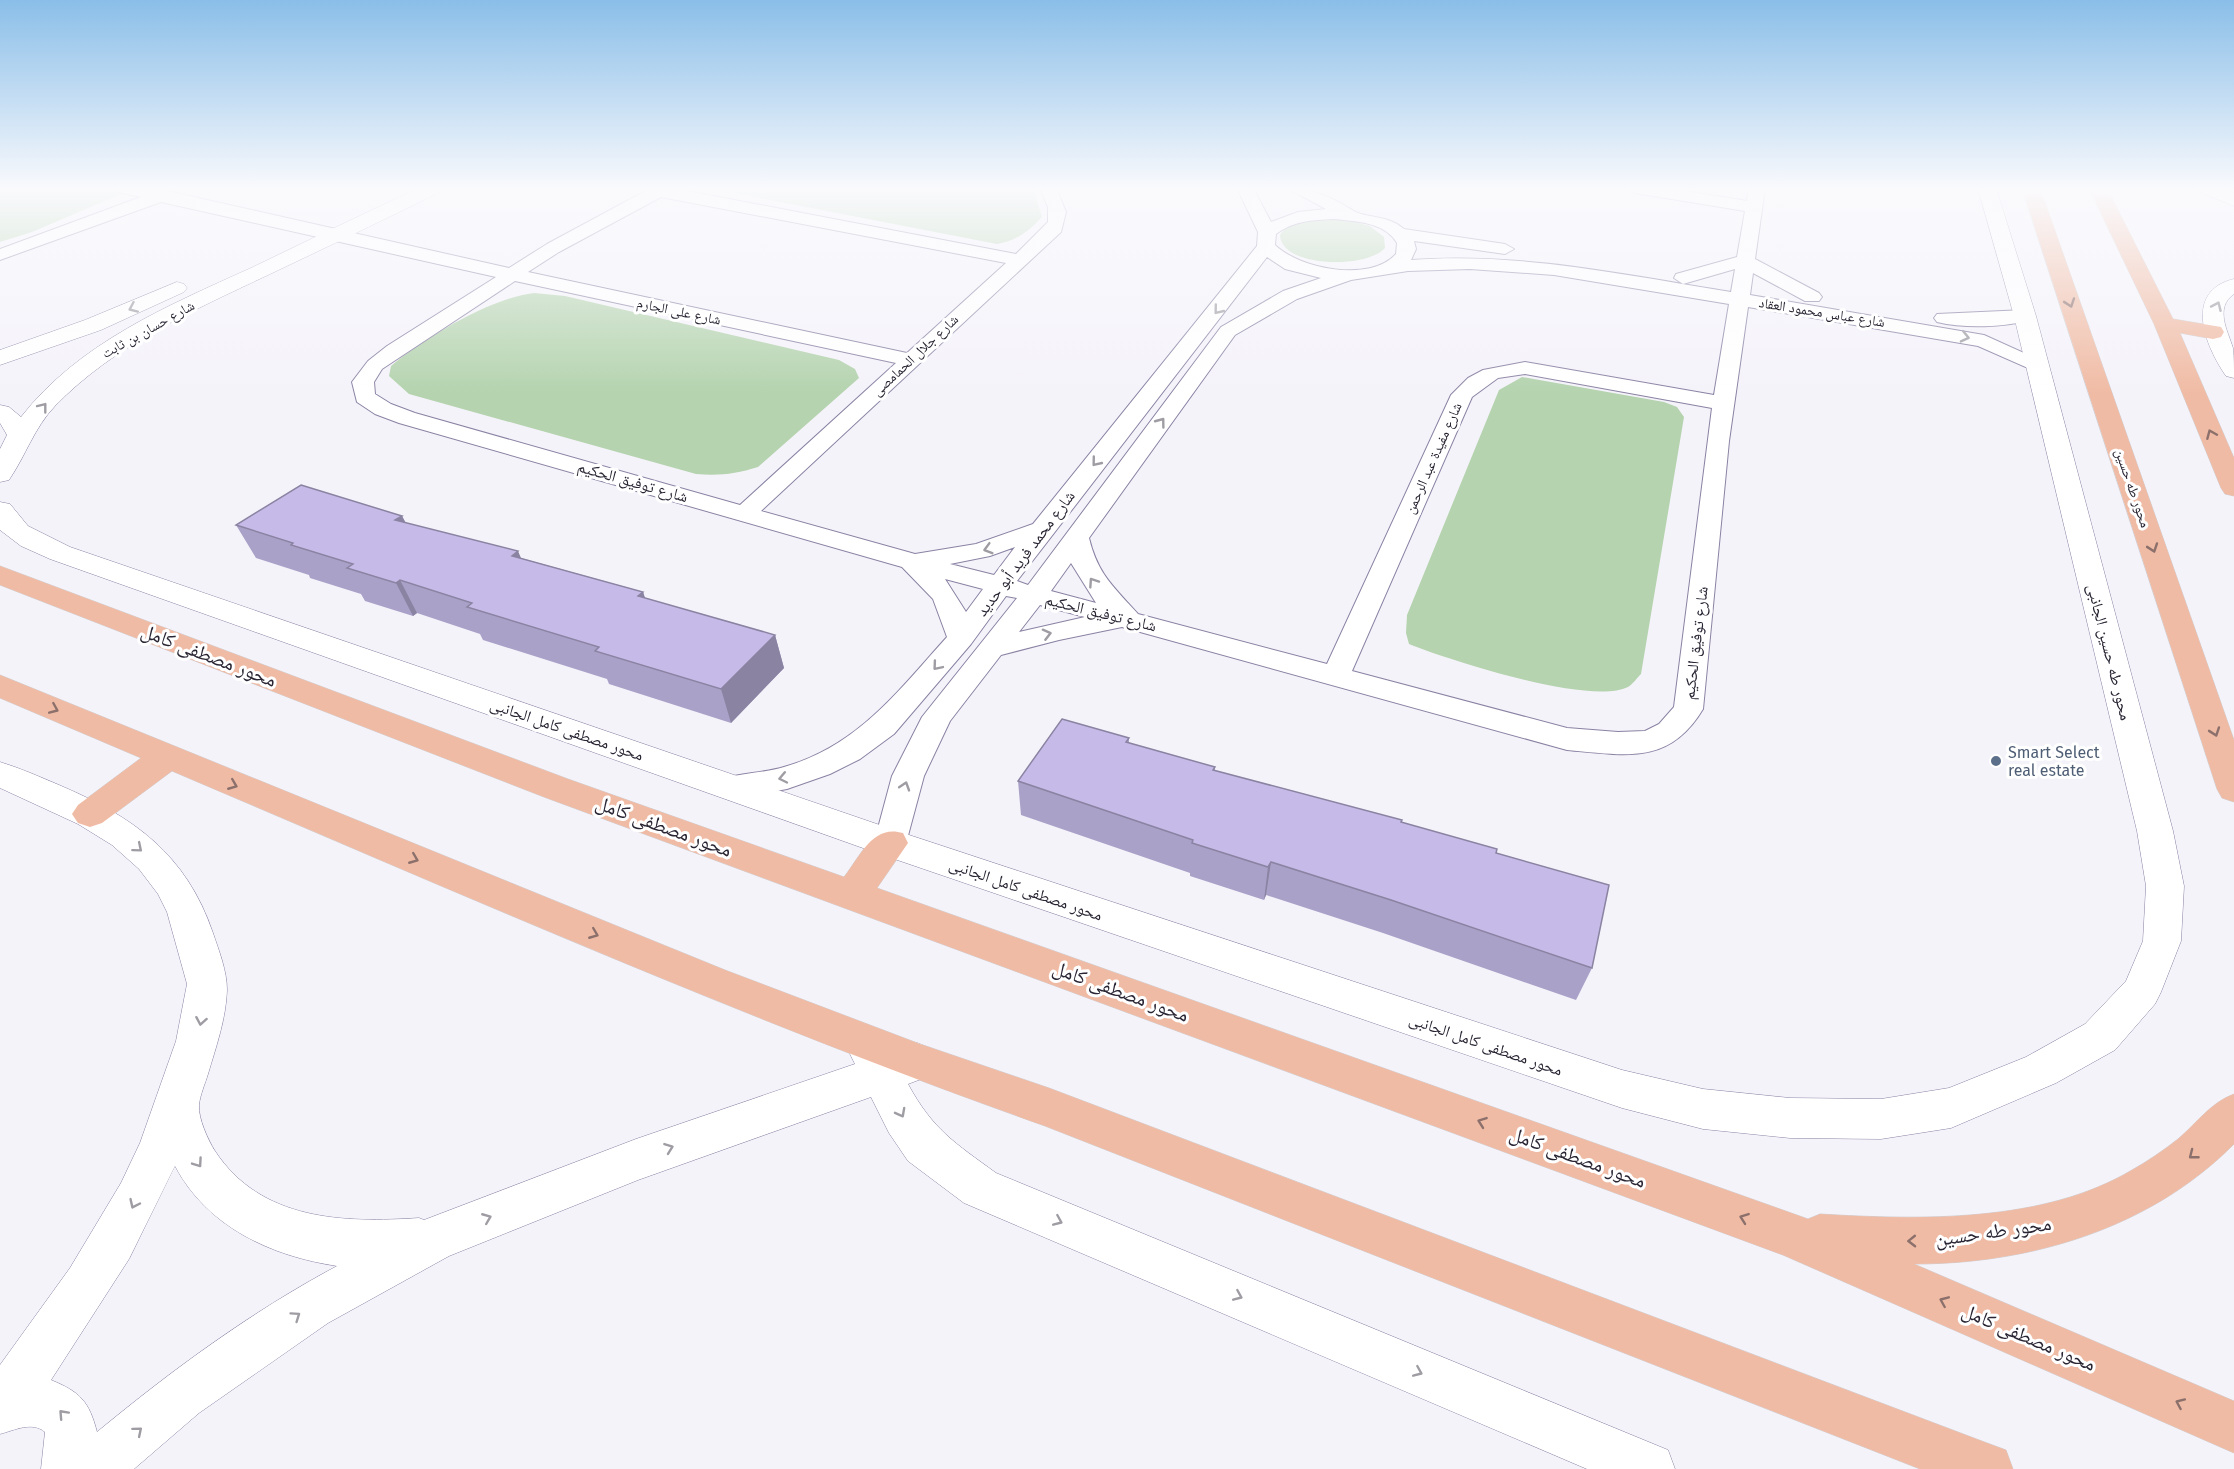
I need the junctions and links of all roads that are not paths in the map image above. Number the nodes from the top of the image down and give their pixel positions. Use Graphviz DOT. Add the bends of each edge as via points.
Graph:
graph roads {
  1 [pos="245,257"];
  2 [pos="289,257"];
  3 [pos="431,257"];
  4 [pos="520,257"];
  5 [pos="540,257"];
  6 [pos="553,257"];
  7 [pos="1001,257"];
  8 [pos="1023,257"];
  9 [pos="1256,257"];
  10 [pos="1275,257"];
  11 [pos="1403,257"];
  12 [pos="1530,257"];
  13 [pos="1746,257"];
  14 [pos="2008,257"];
  15 [pos="2054,257"];
  16 [pos="2132,257"];
  17 [pos="1019,260"];
  18 [pos="463,264"];
  19 [pos="1387,268"];
  20 [pos="512,274"];
  21 [pos="1349,274"];
  22 [pos="1742,282"];
  23 [pos="1684,284"];
  24 [pos="562,285"];
  25 [pos="2234,285"];
  26 [pos="472,298"];
  27 [pos="1814,304"];
  28 [pos="2025,316"];
  29 [pos="2165,324"];
  30 [pos="1736,326"];
  31 [pos="2213,332"];
  32 [pos="0,358"];
  33 [pos="910,360"];
  34 [pos="2037,366"];
  35 [pos="2234,371"];
  36 [pos="1725,404"];
  37 [pos="0,412"];
  38 [pos="20,435"];
  39 [pos="0,474"];
  40 [pos="2234,488"];
  41 [pos="0,510"];
  42 [pos="745,513"];
  43 [pos="1042,529"];
  44 [pos="1076,536"];
  45 [pos="910,561"];
  46 [pos="0,575"];
  47 [pos="1000,586"];
  48 [pos="1034,595"];
  49 [pos="1127,618"];
  50 [pos="961,638"];
  51 [pos="991,649"];
  52 [pos="1336,675"];
  53 [pos="0,686"];
  54 [pos="167,758"];
  55 [pos="0,774"];
  56 [pos="732,787"];
  57 [pos="2234,789"];
  58 [pos="90,814"];
  59 [pos="890,843"];
  60 [pos="853,893"];
  61 [pos="888,1060"];
  62 [pos="2041,1070"];
  63 [pos="178,1109"];
  64 [pos="2234,1114"];
  65 [pos="1789,1234"];
  66 [pos="434,1239"];
  67 [pos="0,1407"];
  68 [pos="2234,1427"];
  69 [pos="67,1469"];
  70 [pos="93,1469"];
  71 [pos="1649,1469"];
  72 [pos="1987,1469"];
  1 -- 32 [label="street, شارع حسان بن ثابت, one-way" via="93,325"];
  38 -- 2 [label="street, شارع حسان بن ثابت, one-way" via="50,398 109,349 167,315"];
  3 -- 18 [label="street, شارع على الجارم"];
  4 -- 18 [label="street"];
  5 -- 20 [label="street, شارع توفيق الحكيم"];
  6 -- 24 [label="street"];
  7 -- 17 [label="street"];
  8 -- 17 [label="street, شارع جلال الحمامصى"];
  9 -- 43 [label="street, شارع محمد فريد أبو حديد, one-way" via="1244,278"];
  10 -- 21 [label="street" via="1295,267"];
  11 -- 19 [label="street"];
  12 -- 23 [label="street, شارع عباس محمود العقاد"];
  13 -- 22 [label="street, شارع توفيق الحكيم"];
  14 -- 28 [label="street, محور طه حسين الجانبى"];
  15 -- 57 [label="main road, محور طه حسين, one-way"];
  16 -- 29 [label="main road"];
  17 -- 33 [label="street, شارع جلال الحمامصى"];
  18 -- 20 [label="street, شارع على الجارم"];
  18 -- 26 [label="street" via="471,280"];
  19 -- 21 [label="street, شارع عباس محمود العقاد"];
  19 -- 23 [label="street, شارع عباس محمود العقاد" via="1416,264 1524,265"];
  20 -- 24 [label="street, شارع على الجارم"];
  20 -- 26 [label="street, شارع توفيق الحكيم"];
  44 -- 21 [label="street, شارع محمد فريد أبو حديد, one-way" via="1228,331 1290,295"];
  22 -- 23 [label="street, شارع عباس محمود العقاد"];
  22 -- 23 [label="street"];
  22 -- 27 [label="street, شارع عباس محمود العقاد"];
  22 -- 27 [label="street"];
  22 -- 30 [label="street, شارع توفيق الحكيم"];
  23 -- 30 [label="street"];
  24 -- 26 [label="street"];
  24 -- 33 [label="street, شارع على الجارم"];
  31 -- 25 [label="street, one-way" via="2215,305"];
  26 -- 42 [label="street, شارع توفيق الحكيم" via="375,365 363,381 365,397 407,418"];
  27 -- 28 [label="street, شارع عباس محمود العقاد" via="1952,319"];
  27 -- 30 [label="street"];
  27 -- 34 [label="street, شارع عباس محمود العقاد, one-way" via="1984,341"];
  28 -- 34 [label="street, محور طه حسين الجانبى"];
  29 -- 31 [label="main road"];
  40 -- 29 [label="main road, one-way"];
  30 -- 36 [label="street, شارع توفيق الحكيم"];
  31 -- 35 [label="street"];
  33 -- 42 [label="street, شارع جلال الحمامصى"];
  34 -- 62 [label="street, محور طه حسين الجانبى" via="2155,831 2165,886 2162,941 2141,992 2100,1036"];
  36 -- 52 [label="street, شارع مفيدة عبد الرحمن" via="1525,368 1500,369 1473,383 1462,395"];
  36 -- 52 [label="street, شارع توفيق الحكيم" via="1688,709 1666,735 1645,742 1568,739"];
  37 -- 38 [label="street"];
  38 -- 39 [label="street, شارع حسان بن ثابت"];
  41 -- 56 [label="street, محور مصطفى كامل الجانبى" via="6,522 26,538"];
  42 -- 45 [label="street, شارع توفيق الحكيم"];
  43 -- 45 [label="street, one-way" via="981,551"];
  43 -- 47 [label="street, شارع محمد فريد أبو حديد"];
  44 -- 48 [label="street, شارع محمد فريد أبو حديد"];
  49 -- 44 [label="street, one-way" via="1089,578"];
  45 -- 47 [label="street, شارع توفيق الحكيم"];
  45 -- 50 [label="street" via="945,594 956,615"];
  46 -- 60 [label="main road, محور مصطفى كامل" via="556,788"];
  47 -- 48 [label="street, شارع توفيق الحكيم"];
  47 -- 50 [label="street, شارع محمد فريد أبو حديد"];
  48 -- 49 [label="street, شارع توفيق الحكيم"];
  48 -- 51 [label="street, شارع محمد فريد أبو حديد"];
  51 -- 49 [label="street, one-way"];
  49 -- 52 [label="street, شارع توفيق الحكيم"];
  50 -- 56 [label="street, شارع محمد فريد أبو حديد, one-way" via="884,728 849,751 787,778"];
  59 -- 51 [label="street, شارع محمد فريد أبو حديد, one-way" via="908,776 921,745 937,717"];
  53 -- 54 [label="main road, one-way"];
  54 -- 58 [label="main road"];
  54 -- 61 [label="main road, one-way" via="711,982"];
  55 -- 58 [label="street"];
  56 -- 59 [label="street, محور مصطفى كامل الجانبى"];
  58 -- 63 [label="street, one-way" via="140,848 170,881 193,923 207,983 198,1037"];
  59 -- 60 [label="main road"];
  59 -- 62 [label="street, محور مصطفى كامل الجانبى" via="1622,1089 1703,1109 1790,1118 1881,1119 1951,1108"];
  65 -- 60 [label="main road, محور مصطفى كامل, one-way"];
  66 -- 61 [label="street, one-way"];
  61 -- 71 [label="street, one-way" via="904,1119 924,1146 980,1188"];
  61 -- 72 [label="main road" via="1059,1112"];
  63 -- 66 [label="street, one-way" via="191,1152 217,1190 257,1219 308,1238 328,1241 368,1245"];
  63 -- 67 [label="street, one-way" via="131,1212 59,1329"];
  64 -- 65 [label="main road, محور طه حسين, one-way" via="2211,1141 2164,1178 2106,1207 2038,1229 1960,1240 1877,1242"];
  68 -- 65 [label="main road, محور مصطفى كامل, one-way"];
  70 -- 66 [label="street, one-way" via="181,1395 311,1306"];
  69 -- 67 [label="street, one-way" via="73,1447 70,1422 55,1406 30,1401"];
}
